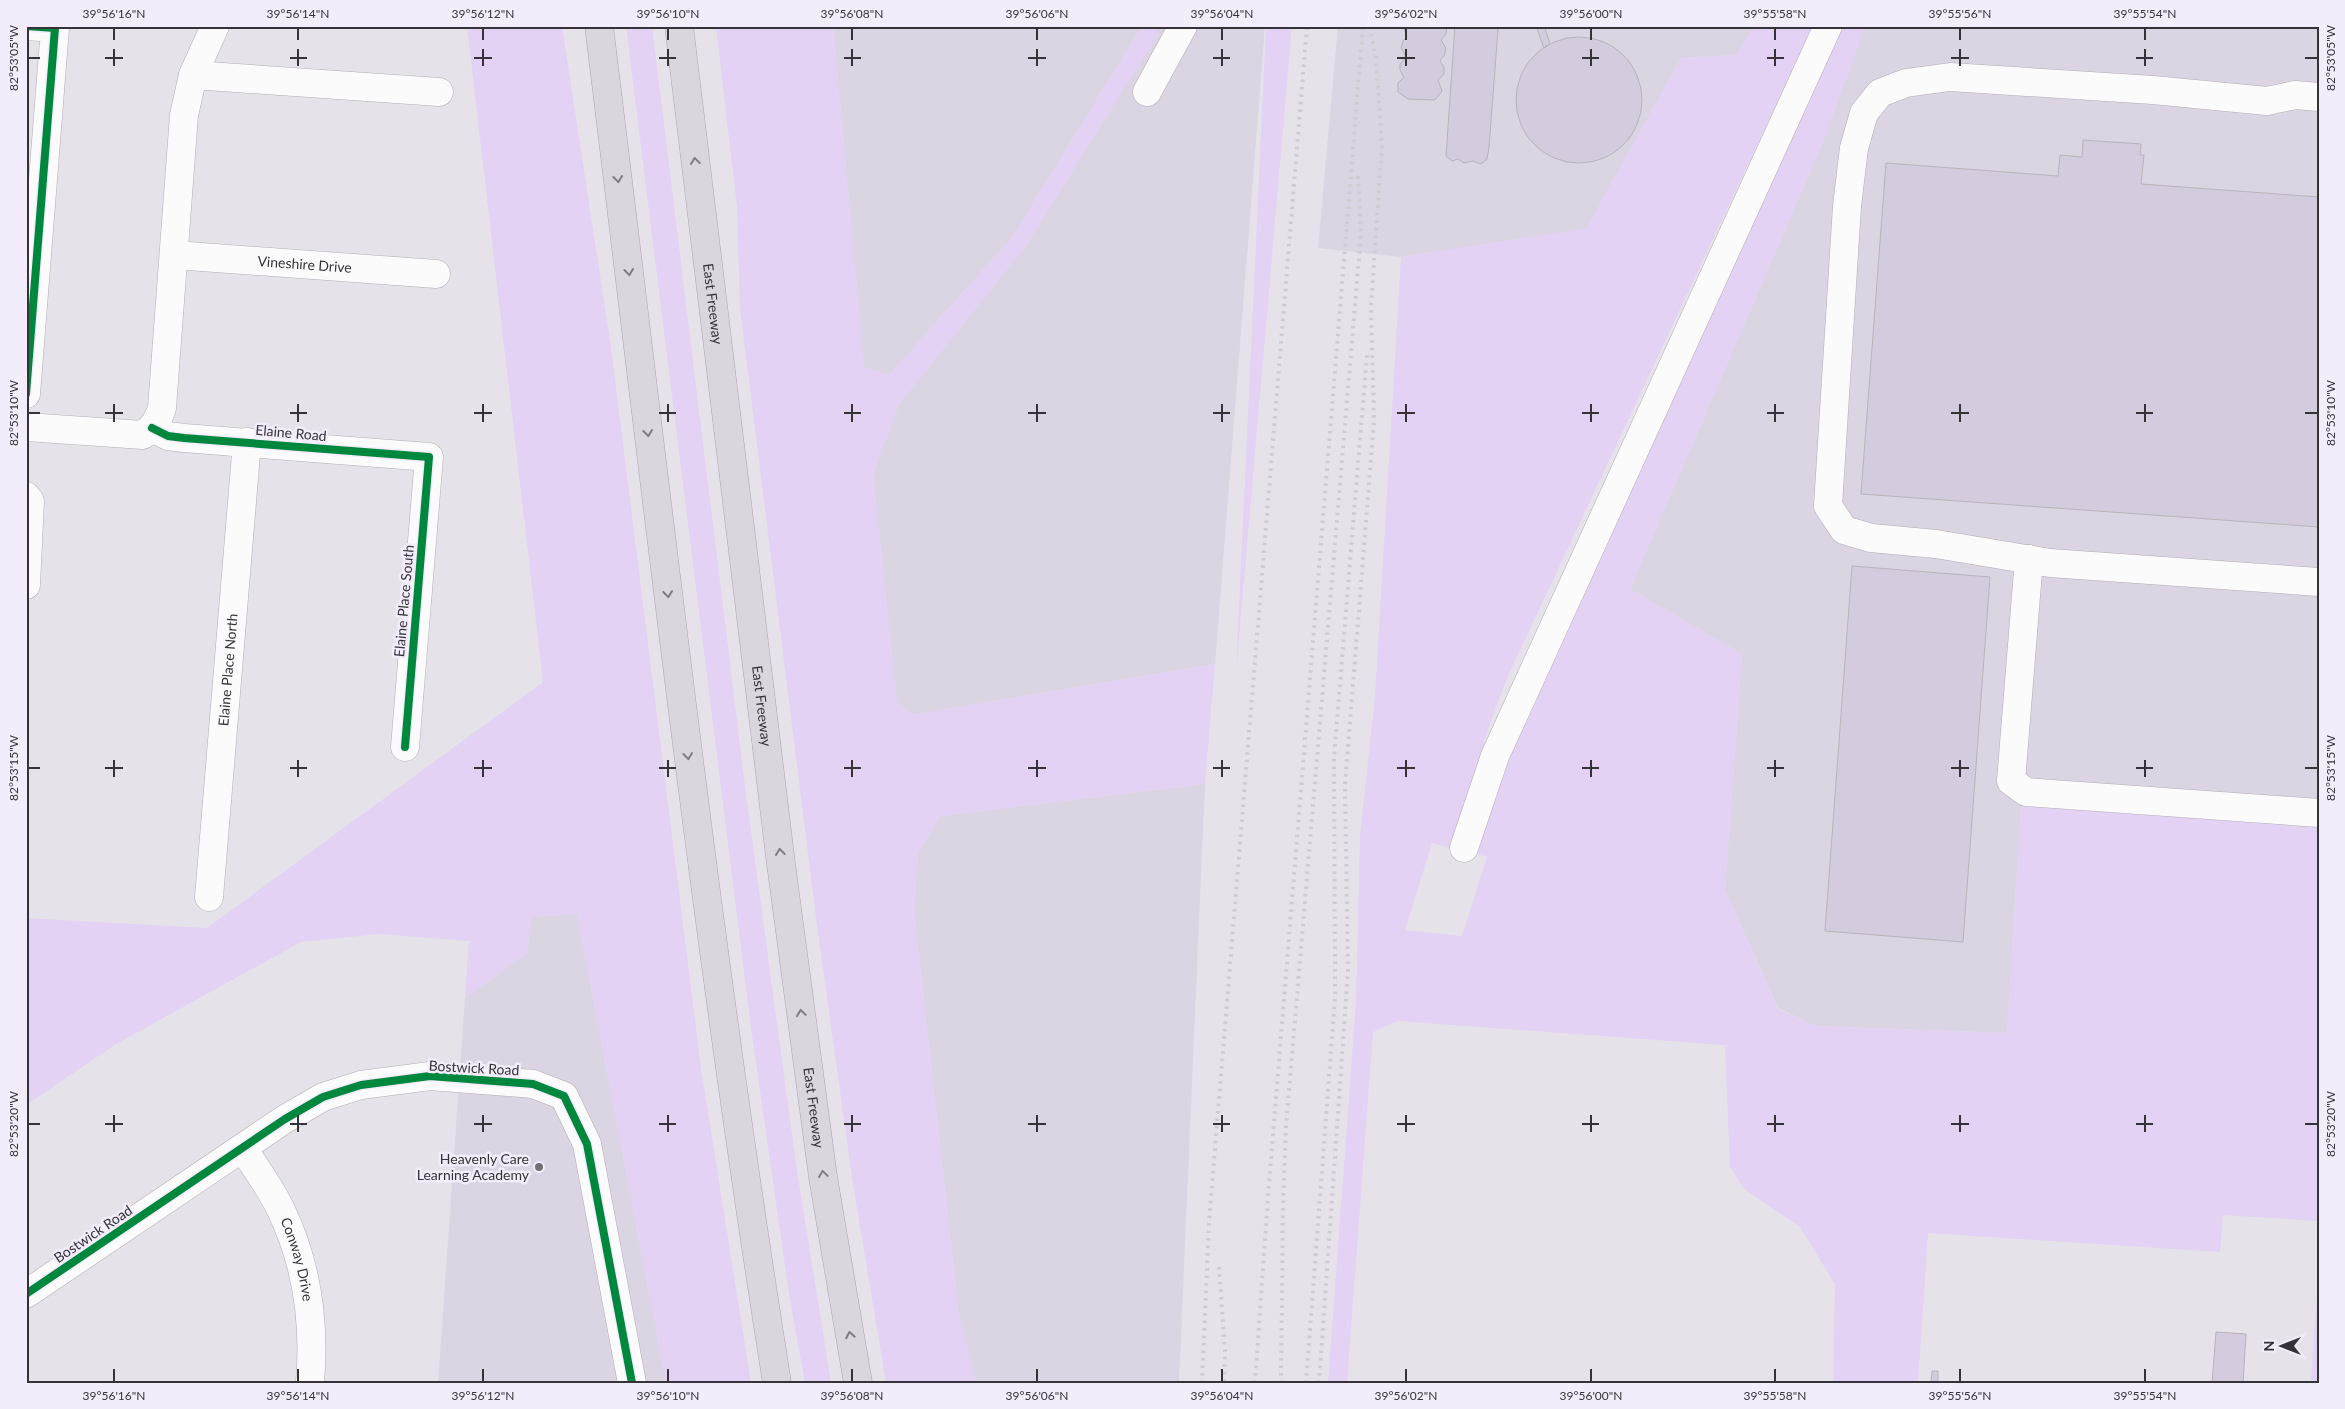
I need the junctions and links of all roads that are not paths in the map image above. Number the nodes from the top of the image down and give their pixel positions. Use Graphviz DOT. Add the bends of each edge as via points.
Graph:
graph roads {
  1 [pos="26,26"];
  2 [pos="215,26"];
  3 [pos="593,26"];
  4 [pos="599,26"];
  5 [pos="679,26"];
  6 [pos="1183,26"];
  7 [pos="1828,26"];
  8 [pos="193,74"];
  9 [pos="439,92"];
  10 [pos="1146,92"];
  11 [pos="2319,98"];
  12 [pos="614,151"];
  13 [pos="174,255"];
  14 [pos="436,274"];
  15 [pos="26,394"];
  16 [pos="26,427"];
  17 [pos="152,428"];
  18 [pos="247,442"];
  19 [pos="429,457"];
  20 [pos="26,496"];
  21 [pos="2029,559"];
  22 [pos="2319,582"];
  23 [pos="26,585"];
  24 [pos="404,747"];
  25 [pos="2319,813"];
  26 [pos="1464,848"];
  27 [pos="209,897"];
  28 [pos="243,1148"];
  29 [pos="26,1294"];
  30 [pos="310,1383"];
  31 [pos="632,1383"];
  32 [pos="776,1383"];
  33 [pos="858,1383"];
  1 -- 15 [label="street" via="55,28"];
  2 -- 8 [label="street"];
  3 -- 12 [label="highway"];
  4 -- 12 [label="highway"];
  33 -- 5 [label="highway, East Freeway, one-way" via="823,1176 783,874"];
  6 -- 10 [label="street"];
  7 -- 26 [label="street" via="1495,756"];
  8 -- 9 [label="street"];
  8 -- 13 [label="street" via="184,115"];
  11 -- 21 [label="street" via="2295,96 2267,101 1950,77 1906,84 1880,93 1864,113 1854,148 1847,206 1828,506 1844,530 1871,538 1936,544"];
  12 -- 32 [label="highway, one-way" via="707,906"];
  13 -- 14 [label="street, Vineshire Drive"];
  13 -- 17 [label="street" via="162,408"];
  16 -- 17 [label="street" via="131,436 143,435"];
  17 -- 18 [label="street, Elaine Road" via="168,436"];
  18 -- 19 [label="street, Elaine Road"];
  18 -- 27 [label="street, Elaine Place North"];
  19 -- 24 [label="street, Elaine Place South"];
  20 -- 23 [label="street" via="30,501"];
  21 -- 22 [label="street"];
  21 -- 25 [label="street" via="2011,781 2026,792"];
  28 -- 29 [label="street, Bostwick Road"];
  28 -- 30 [label="street, Conway Drive" via="281,1210 298,1255 310,1303 313,1348"];
  28 -- 31 [label="street, Bostwick Road" via="323,1097 361,1085 430,1076 533,1084 564,1096 587,1144"];
}
